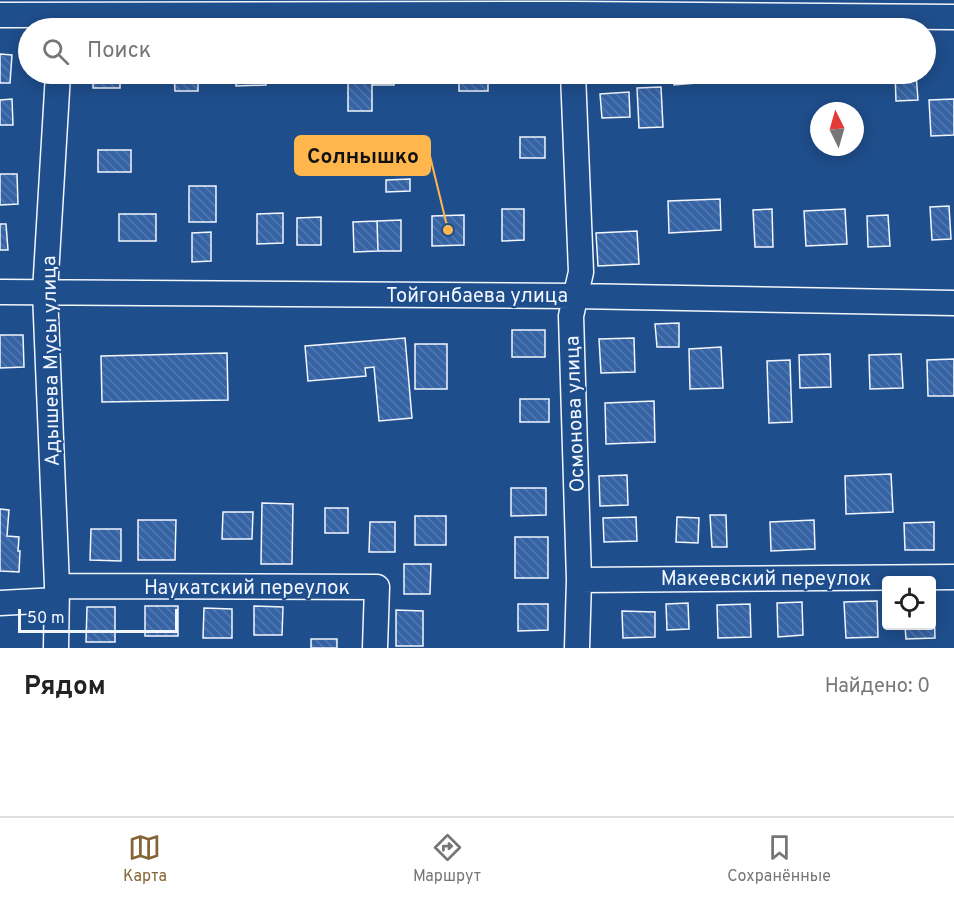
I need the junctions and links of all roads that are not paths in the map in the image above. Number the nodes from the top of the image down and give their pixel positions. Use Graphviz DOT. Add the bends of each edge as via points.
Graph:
graph roads {
  1 [pos="571,14"];
  2 [pos="0,15"];
  3 [pos="61,15"];
  4 [pos="954,17"];
  5 [pos="57,84"];
  6 [pos="573,84"];
  7 [pos="0,292"];
  8 [pos="45,292"];
  9 [pos="575,296"];
  10 [pos="954,303"];
  11 [pos="954,577"];
  12 [pos="579,580"];
  13 [pos="57,593"];
  14 [pos="0,603"];
  15 [pos="56,648"];
  16 [pos="375,648"];
  17 [pos="577,648"];
  1 -- 3 [label="street"];
  1 -- 4 [label="street"];
  2 -- 3 [label="street"];
  5 -- 8 [label="street, Адышева Мусы улица"];
  6 -- 9 [label="street, Осмонова улица" via="581,272"];
  7 -- 8 [label="street, Тойгонбаева улица"];
  8 -- 9 [label="street, Тойгонбаева улица"];
  8 -- 13 [label="street, Адышева Мусы улица"];
  9 -- 10 [label="street, Тойгонбаева улица"];
  9 -- 12 [label="street, Осмонова улица" via="571,316"];
  11 -- 12 [label="street, Макеевский переулок"];
  12 -- 17 [label="street, Осмонова улица"];
  13 -- 14 [label="street"];
  13 -- 15 [label="street, Адышева Мусы улица"];
  13 -- 16 [label="street, Наукатский переулок" via="377,587"];
}
